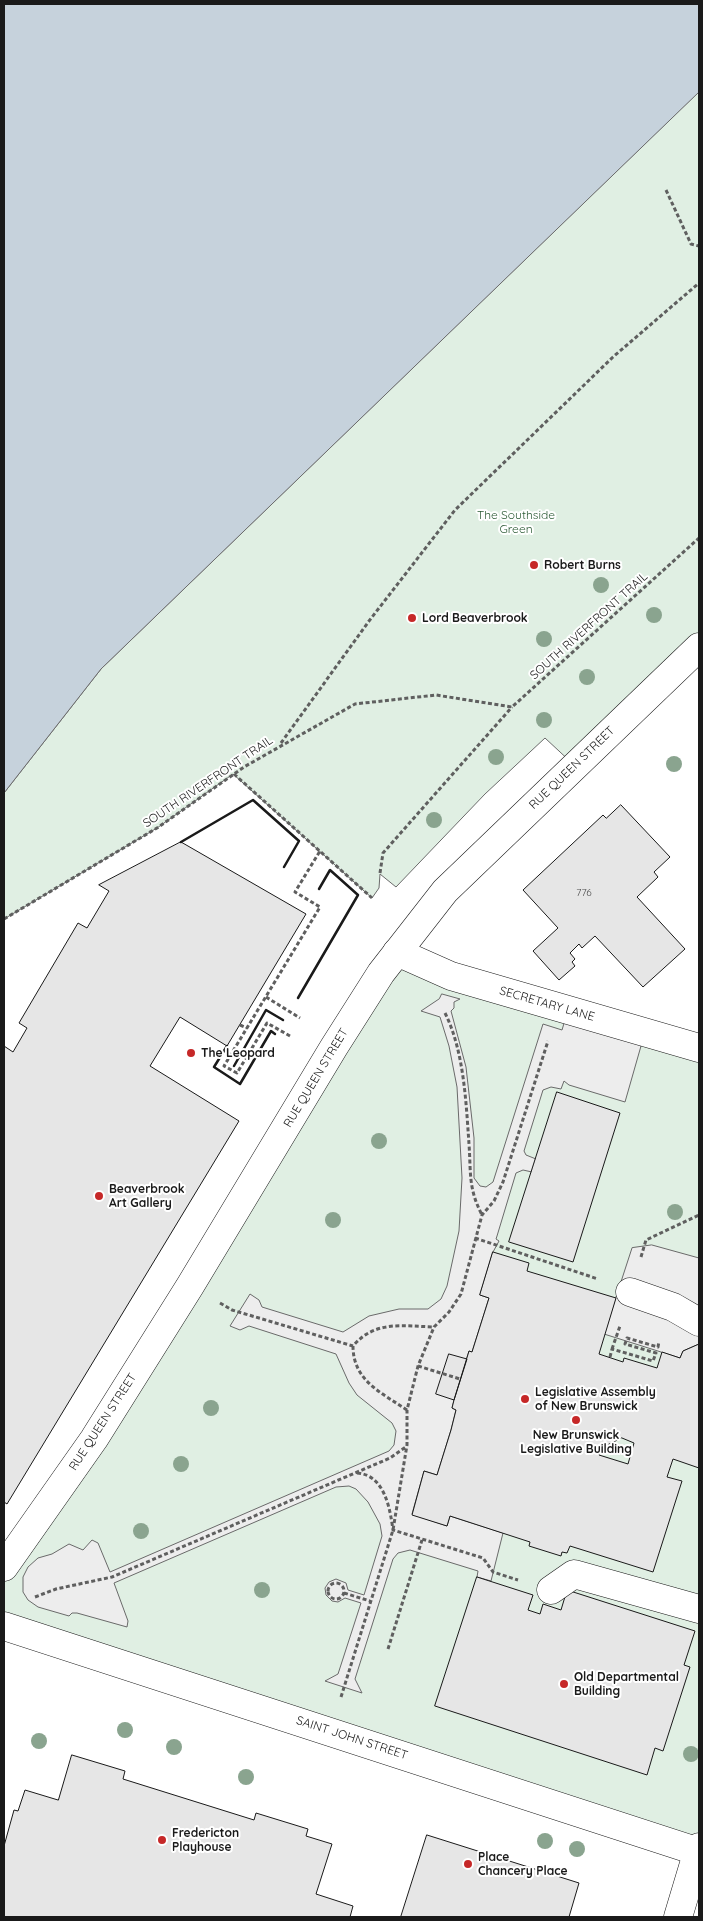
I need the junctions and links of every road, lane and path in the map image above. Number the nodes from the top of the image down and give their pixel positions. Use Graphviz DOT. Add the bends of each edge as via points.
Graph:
graph roads {
  1 [pos="666,190"];
  2 [pos="699,246"];
  3 [pos="699,283"];
  4 [pos="699,538"];
  5 [pos="699,647"];
  6 [pos="512,706"];
  7 [pos="280,745"];
  8 [pos="234,774"];
  9 [pos="320,851"];
  10 [pos="380,873"];
  11 [pos="372,898"];
  12 [pos="4,919"];
  13 [pos="397,952"];
  14 [pos="266,997"];
  15 [pos="559,1007"];
  16 [pos="443,1008"];
  17 [pos="300,1018"];
  18 [pos="240,1025"];
  19 [pos="248,1028"];
  20 [pos="290,1036"];
  21 [pos="699,1048"];
  22 [pos="482,1214"];
  23 [pos="699,1215"];
  24 [pos="475,1238"];
  25 [pos="190,1286"];
  26 [pos="630,1292"];
  27 [pos="699,1322"];
  28 [pos="434,1327"];
  29 [pos="618,1331"];
  30 [pos="652,1338"];
  31 [pos="352,1346"];
  32 [pos="612,1349"];
  33 [pos="610,1357"];
  34 [pos="418,1366"];
  35 [pos="460,1379"];
  36 [pos="407,1410"];
  37 [pos="407,1445"];
  38 [pos="353,1473"];
  39 [pos="393,1530"];
  40 [pos="422,1540"];
  41 [pos="4,1567"];
  42 [pos="493,1572"];
  43 [pos="551,1590"];
  44 [pos="344,1593"];
  45 [pos="28,1600"];
  46 [pos="370,1601"];
  47 [pos="699,1609"];
  48 [pos="4,1626"];
  49 [pos="388,1649"];
  50 [pos="330,1732"];
  51 [pos="699,1850"];
  52 [pos="678,1917"];
  1 -- 2 [label="path" via="691,244"];
  3 -- 7 [label="path" via="613,357 455,510 369,621"];
  4 -- 6 [label="path, SOUTH RIVERFRONT TRAIL"];
  5 -- 13 [label="main road, RUE QUEEN STREET" via="445,891"];
  6 -- 7 [label="path, SOUTH RIVERFRONT TRAIL" via="436,694 355,704"];
  6 -- 10 [label="path" via="383,853"];
  7 -- 8 [label="path, SOUTH RIVERFRONT TRAIL"];
  8 -- 9 [label="path"];
  8 -- 12 [label="path, SOUTH RIVERFRONT TRAIL" via="157,828"];
  9 -- 11 [label="path"];
  9 -- 14 [label="path" via="295,892 320,907"];
  13 -- 15 [label="main road, SECRETARY LANE" via="451,976"];
  13 -- 25 [label="main road, RUE QUEEN STREET" via="334,1047"];
  14 -- 17 [label="path"];
  14 -- 19 [label="path"];
  15 -- 21 [label="main road, SECRETARY LANE"];
  15 -- 22 [label="path" via="503,1182 494,1201"];
  16 -- 22 [label="path" via="461,1073 469,1181"];
  18 -- 19 [label="path"];
  19 -- 20 [label="path" via="224,1066 236,1073 267,1023"];
  22 -- 24 [label="path"];
  23 -- 26 [label="path" via="646,1240"];
  24 -- 26 [label="path" via="579,1271"];
  24 -- 28 [label="path" via="461,1294"];
  25 -- 31 [label="path" via="232,1310"];
  25 -- 41 [label="main road, RUE QUEEN STREET" via="94,1439"];
  26 -- 27 [label="main road" via="673,1307"];
  28 -- 31 [label="path" via="392,1324 379,1327"];
  28 -- 34 [label="path"];
  29 -- 32 [label="path"];
  30 -- 32 [label="path" via="660,1340 658,1347 627,1338 625,1344 656,1353 654,1361"];
  31 -- 36 [label="path" via="356,1367 363,1379 374,1390"];
  32 -- 33 [label="path"];
  34 -- 35 [label="path"];
  34 -- 36 [label="path"];
  36 -- 37 [label="path"];
  37 -- 38 [label="path" via="390,1458"];
  37 -- 39 [label="path"];
  38 -- 39 [label="path" via="367,1476 385,1495"];
  38 -- 45 [label="path" via="112,1577 56,1589"];
  39 -- 40 [label="path"];
  39 -- 46 [label="path"];
  40 -- 42 [label="path" via="483,1558"];
  40 -- 49 [label="path"];
  43 -- 47 [label="main road" via="574,1574"];
  44 -- 44 [label="path" via="334,1598 329,1588 338,1583 344,1588"];
  44 -- 46 [label="path"];
  46 -- 50 [label="path"];
  48 -- 50 [label="main road, SAINT JOHN STREET"];
  50 -- 51 [label="main road, SAINT JOHN STREET"];
  51 -- 52 [label="main road"];
}
